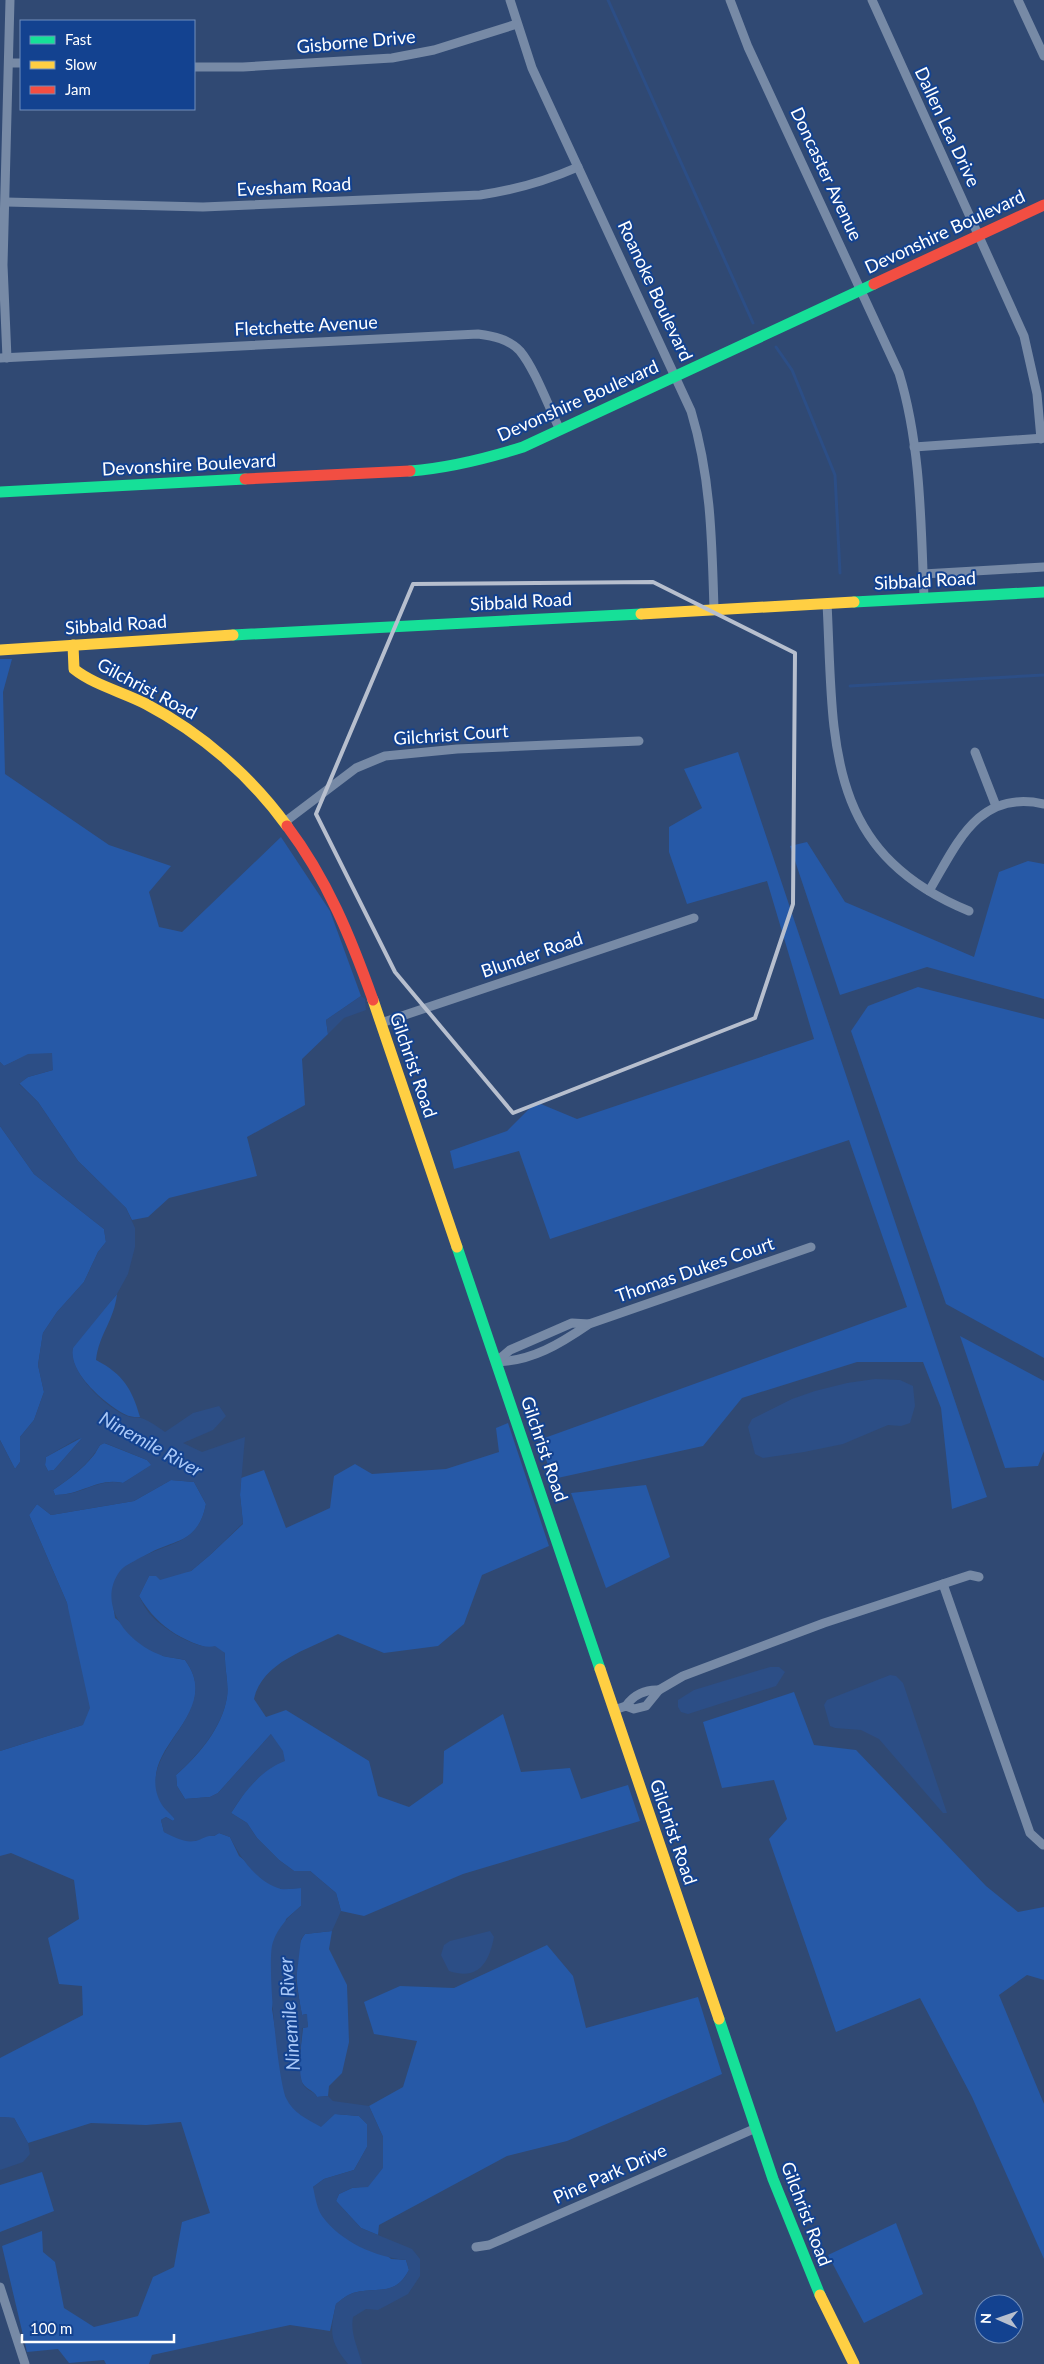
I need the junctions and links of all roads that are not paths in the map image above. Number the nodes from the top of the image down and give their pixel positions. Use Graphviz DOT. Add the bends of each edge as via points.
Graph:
graph roads {
  1 [pos="10,0"];
  2 [pos="510,0"];
  3 [pos="730,0"];
  4 [pos="872,0"];
  5 [pos="1018,0"];
  6 [pos="518,24"];
  7 [pos="1044,56"];
  8 [pos="9,63"];
  9 [pos="20,63"];
  10 [pos="195,68"];
  11 [pos="578,167"];
  12 [pos="6,202"];
  13 [pos="1044,205"];
  14 [pos="979,235"];
  15 [pos="862,290"];
  16 [pos="3,358"];
  17 [pos="677,376"];
  18 [pos="560,430"];
  19 [pos="1042,438"];
  20 [pos="914,447"];
  21 [pos="0,492"];
  22 [pos="1044,567"];
  23 [pos="923,574"];
  24 [pos="1044,592"];
  25 [pos="924,598"];
  26 [pos="828,603"];
  27 [pos="714,610"];
  28 [pos="73,645"];
  29 [pos="0,650"];
  30 [pos="639,741"];
  31 [pos="974,752"];
  32 [pos="1044,804"];
  33 [pos="996,806"];
  34 [pos="286,821"];
  35 [pos="929,891"];
  36 [pos="969,911"];
  37 [pos="694,918"];
  38 [pos="381,1023"];
  39 [pos="811,1247"];
  40 [pos="589,1324"];
  41 [pos="496,1362"];
  42 [pos="979,1577"];
  43 [pos="943,1584"];
  44 [pos="659,1690"];
  45 [pos="626,1706"];
  46 [pos="614,1710"];
  47 [pos="1042,1846"];
  48 [pos="756,2128"];
  49 [pos="476,2247"];
  50 [pos="0,2287"];
  51 [pos="25,2364"];
  52 [pos="854,2364"];
  1 -- 8 [label="street"];
  2 -- 6 [label="street, Roanoke Boulevard"];
  3 -- 15 [label="street, Doncaster Avenue" via="748,47"];
  4 -- 14 [label="street, Dallen Lea Drive"];
  5 -- 7 [label="street"];
  6 -- 10 [label="street, Gisborne Drive" via="434,50 392,58"];
  6 -- 11 [label="street, Roanoke Boulevard" via="532,68"];
  8 -- 9 [label="street"];
  8 -- 12 [label="street"];
  11 -- 12 [label="street, Evesham Road" via="523,187 480,195 203,207"];
  11 -- 17 [label="street, Roanoke Boulevard"];
  12 -- 16 [label="street"];
  13 -- 14 [label="street, Devonshire Boulevard"];
  14 -- 15 [label="street, Devonshire Boulevard"];
  14 -- 19 [label="street, Dallen Lea Drive" via="1024,336 1037,394"];
  15 -- 17 [label="street, Devonshire Boulevard"];
  15 -- 20 [label="street, Doncaster Avenue" via="899,373"];
  16 -- 18 [label="street, Fletchette Avenue" via="478,334 494,336 519,350"];
  17 -- 18 [label="street, Devonshire Boulevard"];
  17 -- 27 [label="street, Roanoke Boulevard" via="702,448 708,483"];
  18 -- 21 [label="street, Devonshire Boulevard" via="523,447 439,470"];
  19 -- 20 [label="street"];
  20 -- 23 [label="street, Doncaster Avenue"];
  22 -- 23 [label="street"];
  23 -- 25 [label="street, Doncaster Avenue"];
  24 -- 25 [label="street, Sibbald Road"];
  25 -- 26 [label="street, Sibbald Road"];
  26 -- 27 [label="street, Sibbald Road"];
  26 -- 35 [label="street" via="834,732 845,786 861,822 885,856"];
  27 -- 28 [label="street, Sibbald Road"];
  28 -- 29 [label="street, Sibbald Road"];
  28 -- 34 [label="street, Gilchrist Road" via="74,669 80,674 116,689 183,726 258,788"];
  30 -- 34 [label="street, Gilchrist Court" via="457,749 385,756 356,768"];
  31 -- 33 [label="street"];
  32 -- 33 [label="street" via="1010,802"];
  33 -- 35 [label="street" via="968,828"];
  34 -- 38 [label="street, Gilchrist Road" via="312,858 340,910"];
  35 -- 36 [label="street" via="943,901"];
  37 -- 38 [label="street, Blunder Road"];
  38 -- 41 [label="street, Gilchrist Road"];
  39 -- 40 [label="street, Thomas Dukes Court"];
  40 -- 41 [label="street, Thomas Dukes Court" via="558,1345 535,1355 513,1362"];
  40 -- 41 [label="street, Thomas Dukes Court" via="572,1323 510,1350"];
  41 -- 46 [label="street, Gilchrist Road"];
  42 -- 43 [label="street" via="970,1575"];
  43 -- 44 [label="street" via="824,1623 683,1676"];
  43 -- 47 [label="street" via="1030,1833"];
  44 -- 45 [label="street" via="651,1689 631,1698"];
  44 -- 45 [label="street" via="646,1706 634,1709"];
  45 -- 46 [label="street"];
  46 -- 48 [label="street, Gilchrist Road"];
  48 -- 49 [label="street, Pine Park Drive" via="489,2245"];
  48 -- 52 [label="street, Gilchrist Road" via="794,2235"];
  50 -- 51 [label="street"];
}
